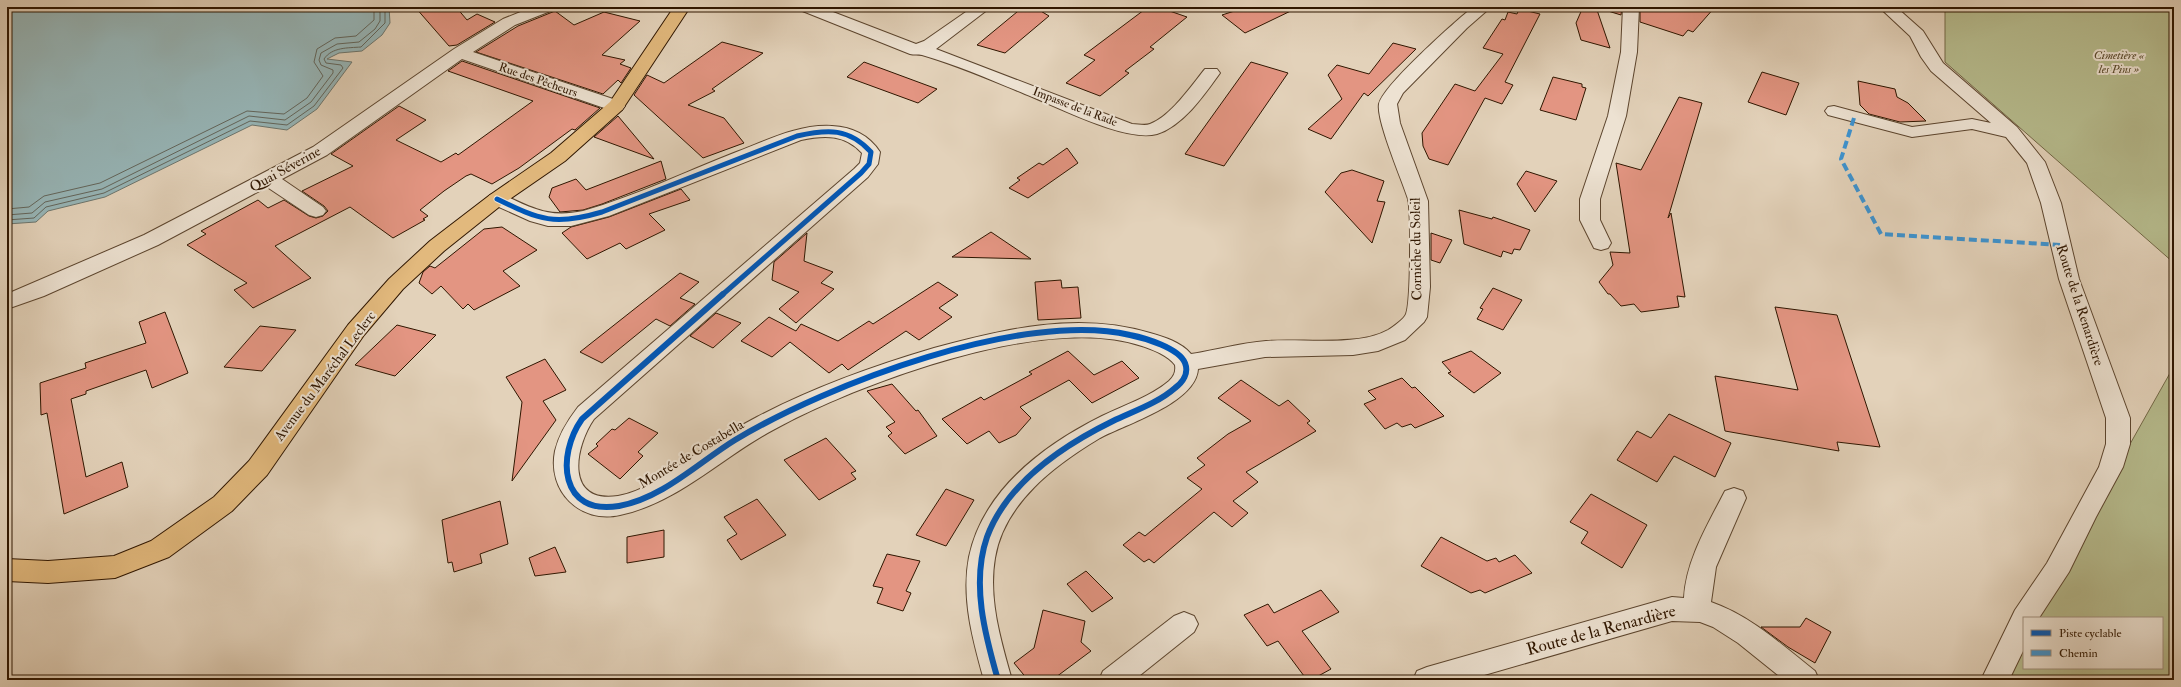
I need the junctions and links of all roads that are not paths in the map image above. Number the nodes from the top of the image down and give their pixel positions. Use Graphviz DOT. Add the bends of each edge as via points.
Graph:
graph roads {
  1 [pos="547,7"];
  2 [pos="682,7"];
  3 [pos="806,7"];
  4 [pos="983,7"];
  5 [pos="1483,7"];
  6 [pos="1631,7"];
  7 [pos="1887,7"];
  8 [pos="921,49"];
  9 [pos="460,53"];
  10 [pos="1211,73"];
  11 [pos="616,106"];
  12 [pos="1834,111"];
  13 [pos="2013,133"];
  14 [pos="269,179"];
  15 [pos="497,199"];
  16 [pos="316,211"];
  17 [pos="1601,243"];
  18 [pos="7,302"];
  19 [pos="1185,363"];
  20 [pos="1734,498"];
  21 [pos="7,570"];
  22 [pos="1698,611"];
  23 [pos="2026,617"];
  24 [pos="2023,623"];
  25 [pos="1184,624"];
  26 [pos="998,680"];
  27 [pos="1113,680"];
  28 [pos="1427,680"];
  29 [pos="1805,680"];
  30 [pos="1995,680"];
  1 -- 9 [label="street, Quai Séverine" via="509,22"];
  2 -- 11 [label="main road, Avenue du Maréchal Leclerc"];
  3 -- 8 [label="street, Impasse de la Rade" via="911,48"];
  4 -- 8 [label="street" via="938,40"];
  5 -- 19 [label="street, Corniche du Soleil" via="1461,25 1396,90 1388,104 1391,123 1418,201 1420,287 1416,317 1397,335 1378,343 1353,347 1265,349"];
  6 -- 17 [label="street" via="1630,44 1617,116 1590,199 1590,220"];
  7 -- 13 [label="street, Route de la Renardière" via="1917,34 1937,67"];
  8 -- 10 [label="street, Impasse de la Rade" via="1107,121 1141,130 1149,130 1163,124"];
  9 -- 11 [label="street, Rue des Pêcheurs"];
  9 -- 14 [label="street, Quai Séverine" via="320,151"];
  11 -- 15 [label="main road, Avenue du Maréchal Leclerc" via="558,156"];
  12 -- 13 [label="street" via="1912,132 1972,124"];
  13 -- 23 [label="street, Route de la Renardière" via="2030,151 2041,171 2069,279 2118,418 2120,433 2117,454 2111,468 2086,510 2059,565"];
  14 -- 16 [label="street"];
  14 -- 18 [label="street, Quai Séverine" via="151,240"];
  15 -- 19 [label="street, Montée de Costabella" via="540,219 573,221 809,132 831,130 851,135 859,139 871,152 869,164 861,173 586,413 571,437 566,456 566,471 572,491 588,504 605,508 635,502 736,440 854,381 972,346 1057,330 1112,331 1167,348 1178,353"];
  15 -- 21 [label="main road, Avenue du Maréchal Leclerc" via="437,246 396,284 356,330 258,468 217,509 160,549 115,567 48,572"];
  19 -- 26 [label="street" via="1185,378 1172,391 1103,425 1048,462 1003,507 994,521 982,558 981,604 989,650"];
  20 -- 22 [label="street" via="1704,562 1696,596"];
  22 -- 28 [label="street, Route de la Renardière" via="1672,609 1508,654"];
  22 -- 29 [label="street, Route de la Renardière" via="1708,612 1727,622 1758,642"];
  24 -- 30 [label="street"];
  25 -- 27 [label="street"];
}
